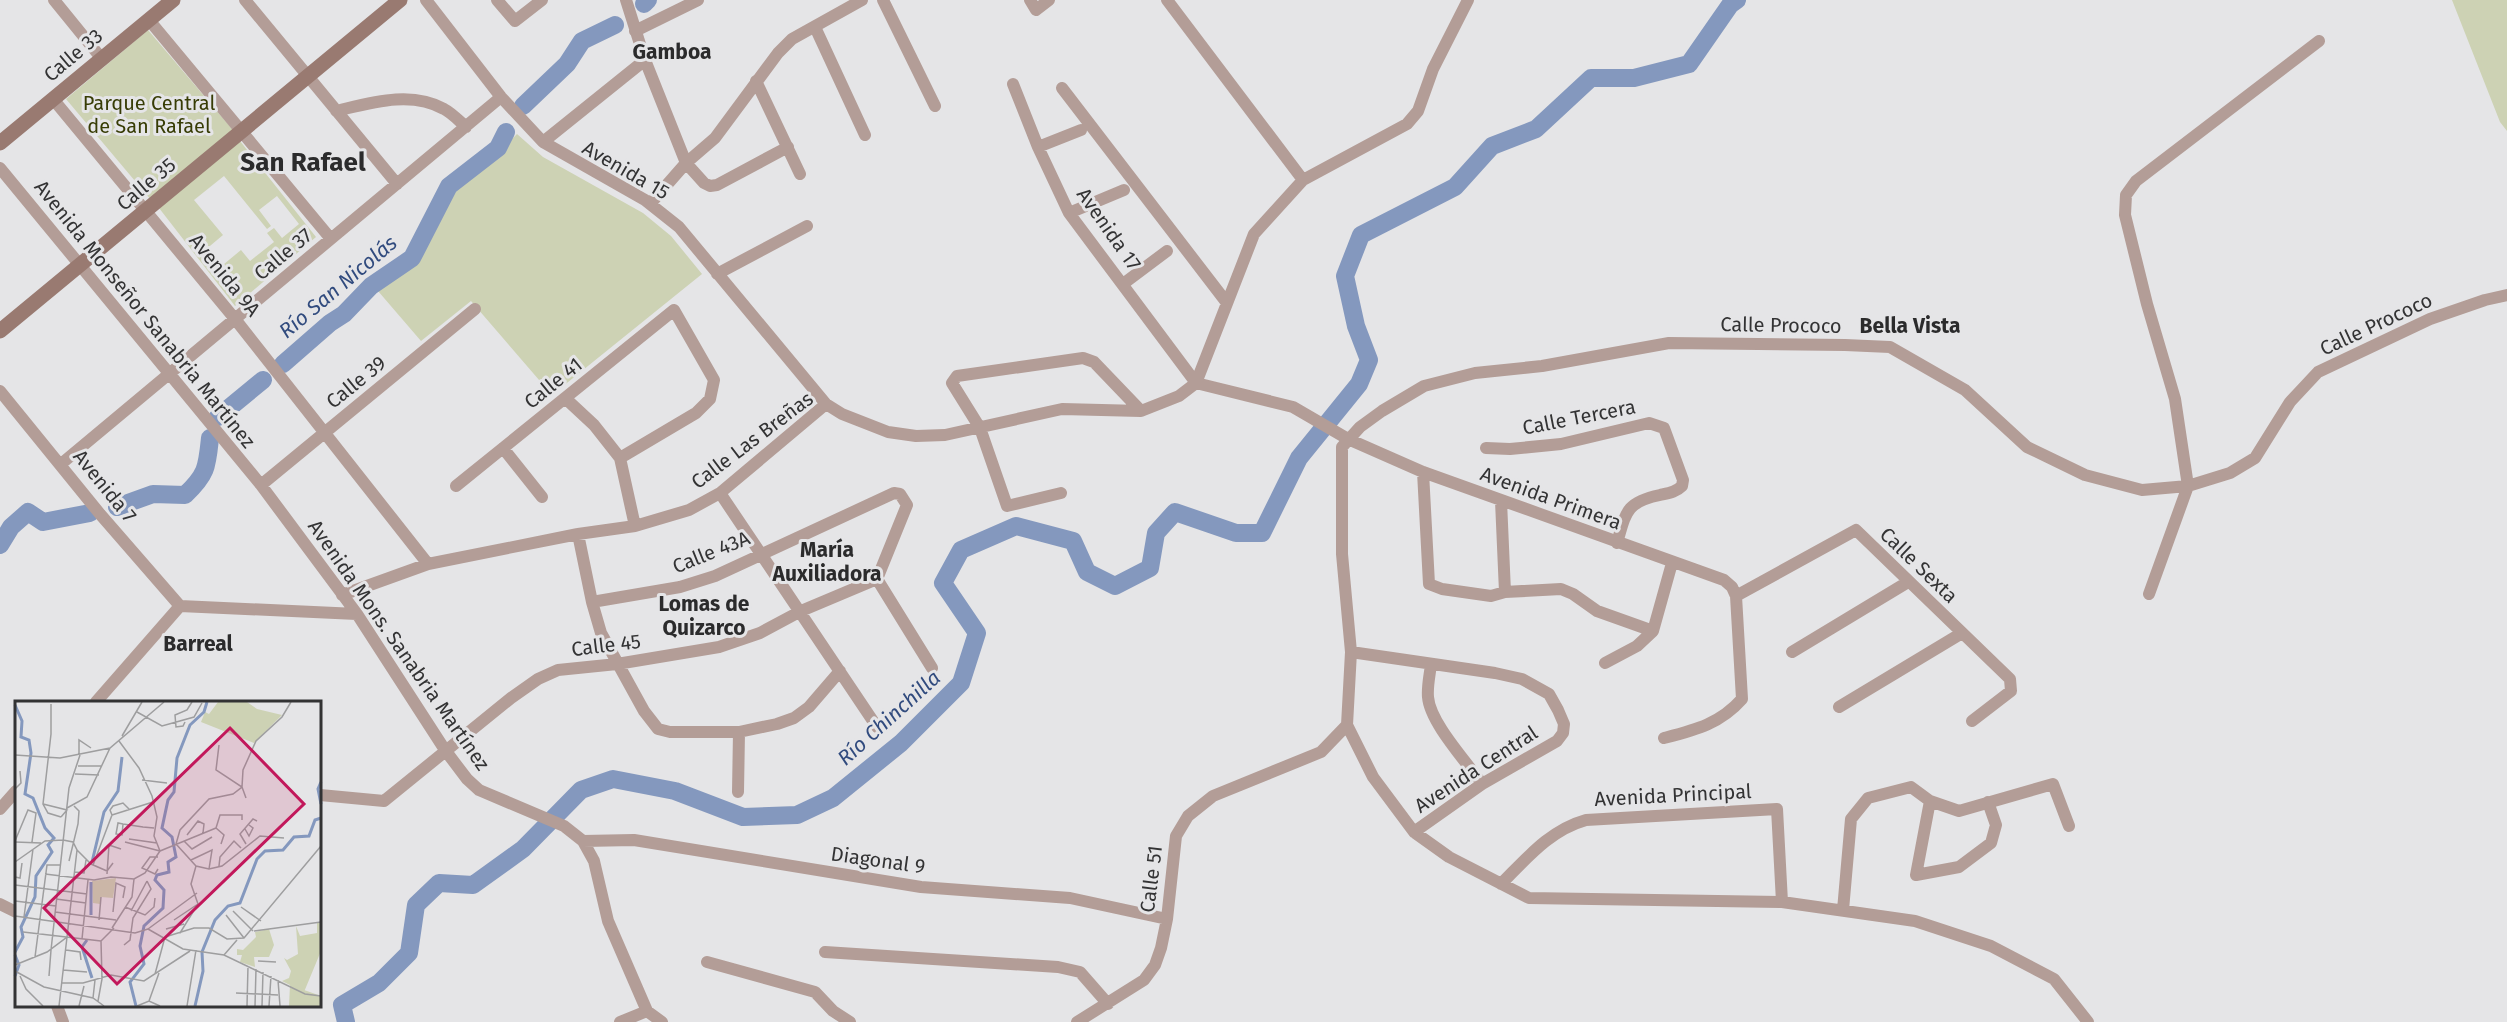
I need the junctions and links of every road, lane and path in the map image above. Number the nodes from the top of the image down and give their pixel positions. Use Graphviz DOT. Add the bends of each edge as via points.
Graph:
graph roads {
  1 [pos="54,0"];
  2 [pos="173,0"];
  3 [pos="245,0"];
  4 [pos="400,0"];
  5 [pos="426,0"];
  6 [pos="497,0"];
  7 [pos="542,0"];
  8 [pos="626,0"];
  9 [pos="698,0"];
  10 [pos="862,0"];
  11 [pos="883,0"];
  12 [pos="1049,0"];
  13 [pos="1167,0"];
  14 [pos="1468,0"];
  15 [pos="1033,5"];
  16 [pos="149,20"];
  17 [pos="815,27"];
  18 [pos="635,31"];
  19 [pos="2319,41"];
  20 [pos="102,59"];
  21 [pos="645,60"];
  22 [pos="307,76"];
  23 [pos="756,81"];
  24 [pos="1013,84"];
  25 [pos="1062,88"];
  26 [pos="501,97"];
  27 [pos="53,99"];
  28 [pos="934,106"];
  29 [pos="336,111"];
  30 [pos="466,127"];
  31 [pos="1081,129"];
  32 [pos="242,131"];
  33 [pos="865,135"];
  34 [pos="543,142"];
  35 [pos="0,143"];
  36 [pos="788,147"];
  37 [pos="1038,147"];
  38 [pos="686,163"];
  39 [pos="0,168"];
  40 [pos="800,174"];
  41 [pos="1304,180"];
  42 [pos="397,184"];
  43 [pos="1124,190"];
  44 [pos="650,204"];
  45 [pos="147,210"];
  46 [pos="1069,213"];
  47 [pos="807,226"];
  48 [pos="331,240"];
  49 [pos="1167,251"];
  50 [pos="80,266"];
  51 [pos="717,274"];
  52 [pos="1123,284"];
  53 [pos="2507,295"];
  54 [pos="1227,303"];
  55 [pos="475,309"];
  56 [pos="236,319"];
  57 [pos="0,331"];
  58 [pos="169,374"];
  59 [pos="1196,383"];
  60 [pos="0,391"];
  61 [pos="565,398"];
  62 [pos="826,404"];
  63 [pos="1141,411"];
  64 [pos="980,428"];
  65 [pos="325,432"];
  66 [pos="1348,439"];
  67 [pos="503,448"];
  68 [pos="1486,448"];
  69 [pos="620,458"];
  70 [pos="61,464"];
  71 [pos="1423,472"];
  72 [pos="261,485"];
  73 [pos="456,486"];
  74 [pos="2188,486"];
  75 [pos="720,493"];
  76 [pos="1061,494"];
  77 [pos="542,497"];
  78 [pos="1501,501"];
  79 [pos="635,526"];
  80 [pos="578,534"];
  81 [pos="1617,543"];
  82 [pos="762,553"];
  83 [pos="1672,563"];
  84 [pos="428,564"];
  85 [pos="877,579"];
  86 [pos="1908,582"];
  87 [pos="1505,592"];
  88 [pos="2149,594"];
  89 [pos="342,595"];
  90 [pos="1736,596"];
  91 [pos="592,602"];
  92 [pos="180,606"];
  93 [pos="801,611"];
  94 [pos="357,614"];
  95 [pos="1653,631"];
  96 [pos="1962,633"];
  97 [pos="1351,652"];
  98 [pos="1792,652"];
  99 [pos="1605,663"];
  100 [pos="617,664"];
  101 [pos="1431,664"];
  102 [pos="932,668"];
  103 [pos="840,671"];
  104 [pos="97,701"];
  105 [pos="1839,707"];
  106 [pos="1972,722"];
  107 [pos="1347,725"];
  108 [pos="877,727"];
  109 [pos="739,732"];
  110 [pos="1664,738"];
  111 [pos="445,750"];
  112 [pos="1482,784"];
  113 [pos="15,792"];
  114 [pos="738,792"];
  115 [pos="321,795"];
  116 [pos="1930,801"];
  117 [pos="1988,802"];
  118 [pos="0,809"];
  119 [pos="2069,826"];
  120 [pos="1414,832"];
  121 [pos="583,841"];
  122 [pos="1501,884"];
  123 [pos="1782,902"];
  124 [pos="0,904"];
  125 [pos="1843,910"];
  126 [pos="15,912"];
  127 [pos="1167,919"];
  128 [pos="825,952"];
  129 [pos="707,963"];
  130 [pos="1108,1004"];
  131 [pos="58,1007"];
  132 [pos="648,1016"];
  133 [pos="63,1022"];
  134 [pos="620,1022"];
  135 [pos="662,1022"];
  136 [pos="850,1022"];
  137 [pos="1077,1022"];
  138 [pos="2088,1022"];
  1 -- 20 [label="street"];
  2 -- 16 [label="main road, Calle 33"];
  3 -- 22 [label="street"];
  4 -- 22 [label="main road, Calle 35"];
  5 -- 26 [label="street, Avenida 15"];
  6 -- 7 [label="street" via="515,21"];
  8 -- 18 [label="street"];
  9 -- 18 [label="street"];
  10 -- 17 [label="street"];
  11 -- 28 [label="street"];
  12 -- 15 [label="street"];
  13 -- 41 [label="street"];
  14 -- 41 [label="street" via="1433,69 1418,111 1407,124"];
  16 -- 20 [label="main road, Calle 33"];
  16 -- 32 [label="street"];
  17 -- 23 [label="street" via="792,39"];
  17 -- 33 [label="street"];
  18 -- 21 [label="street"];
  19 -- 74 [label="street" via="2136,181 2126,195 2130,237 2175,399"];
  20 -- 27 [label="main road, Calle 33"];
  21 -- 34 [label="street"];
  21 -- 38 [label="street"];
  22 -- 29 [label="street"];
  22 -- 32 [label="main road, Calle 35"];
  23 -- 36 [label="street"];
  23 -- 38 [label="street" via="715,138"];
  24 -- 37 [label="street, Avenida 17"];
  25 -- 54 [label="street"];
  26 -- 30 [label="street, Calle 37"];
  26 -- 34 [label="street, Avenida 15"];
  27 -- 35 [label="main road, Calle 33"];
  27 -- 45 [label="street, Avenida 9A"];
  29 -- 30 [label="street" via="385,101 419,100 443,108"];
  29 -- 42 [label="street"];
  30 -- 42 [label="street, Calle 37"];
  31 -- 37 [label="street"];
  32 -- 45 [label="main road, Calle 35"];
  32 -- 48 [label="street"];
  34 -- 44 [label="street, Avenida 15"];
  36 -- 38 [label="street" via="710,186"];
  36 -- 40 [label="street"];
  37 -- 46 [label="street, Avenida 17"];
  38 -- 44 [label="street"];
  39 -- 50 [label="street, Avenida Monseñor Sanabria Martínez"];
  41 -- 54 [label="street" via="1254,234"];
  42 -- 48 [label="street, Calle 37"];
  43 -- 46 [label="street"];
  44 -- 51 [label="street, Avenida 15" via="679,227"];
  45 -- 50 [label="main road, Calle 35"];
  45 -- 56 [label="street, Avenida 9A"];
  46 -- 52 [label="street, Avenida 17"];
  47 -- 51 [label="street"];
  48 -- 56 [label="street, Calle 37"];
  49 -- 52 [label="street"];
  50 -- 57 [label="main road, Calle 35"];
  50 -- 58 [label="street, Avenida Monseñor Sanabria Martínez"];
  51 -- 62 [label="street, Avenida 15"];
  52 -- 59 [label="street, Avenida 17"];
  53 -- 74 [label="street, Calle Prococo" via="2430,319 2318,372 2290,402 2255,458 2230,473"];
  54 -- 59 [label="street"];
  55 -- 65 [label="street, Calle 39"];
  56 -- 58 [label="street, Calle 37"];
  56 -- 65 [label="street, Avenida 9A"];
  58 -- 70 [label="street, Calle 37"];
  58 -- 72 [label="street, Avenida Monseñor Sanabria Martínez"];
  59 -- 63 [label="street, Calle Las Breñas" via="1179,396"];
  59 -- 66 [label="street" via="1293,406"];
  60 -- 70 [label="street, Avenida 7"];
  61 -- 67 [label="street, Calle 41"];
  61 -- 69 [label="street" via="594,425"];
  61 -- 69 [label="street, Calle 41" via="674,310 714,380 710,399 696,413"];
  62 -- 64 [label="street, Calle Las Breñas" via="888,432 945,435"];
  62 -- 75 [label="street, Calle Las Breñas"];
  63 -- 64 [label="street, Calle Las Breñas" via="1071,408"];
  63 -- 64 [label="street" via="1089,359 1083,358 957,376 952,383"];
  64 -- 76 [label="street" via="1007,506"];
  65 -- 72 [label="street, Calle 39"];
  65 -- 84 [label="street, Avenida 9A"];
  66 -- 71 [label="street, Avenida Primera"];
  66 -- 74 [label="street, Calle Prococo" via="1382,411 1424,386 1475,373 1542,366 1669,343 1890,347 1965,390 2027,447 2085,475 2142,490"];
  66 -- 97 [label="street" via="1341,458 1342,554"];
  67 -- 73 [label="street, Calle 41"];
  67 -- 77 [label="street"];
  68 -- 81 [label="street, Calle Tercera" via="1561,444 1649,423 1664,428 1682,486 1677,491 1632,504"];
  69 -- 79 [label="street"];
  70 -- 92 [label="street, Avenida 7"];
  71 -- 78 [label="street, Avenida Primera"];
  71 -- 87 [label="street" via="1429,584 1491,596"];
  72 -- 89 [label="street, Avenida Mons. Sanabria Martínez"];
  74 -- 88 [label="street"];
  75 -- 79 [label="street, Calle Las Breñas" via="689,510"];
  75 -- 82 [label="street"];
  78 -- 81 [label="street, Avenida Primera"];
  78 -- 87 [label="street"];
  79 -- 80 [label="street, Calle Las Breñas"];
  80 -- 84 [label="street, Calle Las Breñas"];
  80 -- 91 [label="street"];
  81 -- 83 [label="street, Avenida Primera"];
  82 -- 85 [label="street, Calle 43A" via="894,493 904,498 906,505"];
  82 -- 91 [label="street, Calle 43A" via="715,576 680,587"];
  82 -- 93 [label="street"];
  83 -- 90 [label="street, Avenida Primera" via="1724,580"];
  83 -- 95 [label="street"];
  84 -- 89 [label="street, Calle Las Breñas"];
  85 -- 93 [label="street, Calle 45"];
  85 -- 102 [label="street"];
  86 -- 90 [label="street, Calle Sexta" via="1856,530"];
  86 -- 96 [label="street, Calle Sexta"];
  86 -- 98 [label="street"];
  87 -- 95 [label="street" via="1561,589 1597,611"];
  89 -- 94 [label="street, Avenida Mons. Sanabria Martínez"];
  90 -- 110 [label="street" via="1742,699 1713,724"];
  91 -- 100 [label="street" via="601,633"];
  92 -- 94 [label="street"];
  92 -- 104 [label="street"];
  93 -- 100 [label="street, Calle 45" via="760,633 719,647"];
  93 -- 103 [label="street"];
  94 -- 111 [label="street, Avenida Mons. Sanabria Martínez"];
  95 -- 99 [label="street" via="1636,646"];
  96 -- 105 [label="street"];
  96 -- 106 [label="street, Calle Sexta" via="2012,685 2011,691"];
  97 -- 101 [label="street, Avenida Central"];
  97 -- 107 [label="street"];
  100 -- 109 [label="street" via="657,729"];
  100 -- 111 [label="street, Calle 45" via="558,670 538,679"];
  101 -- 112 [label="street" via="1431,709"];
  101 -- 112 [label="street, Avenida Central" via="1522,679 1549,694 1564,724 1557,741"];
  103 -- 108 [label="street"];
  103 -- 109 [label="street" via="809,707 794,718"];
  107 -- 120 [label="street" via="1373,777"];
  107 -- 127 [label="street, Calle 51" via="1321,752 1213,796 1188,816 1176,836"];
  109 -- 114 [label="street"];
  111 -- 115 [label="street, Calle 45" via="384,801"];
  111 -- 121 [label="street, Avenida Mons. Sanabria Martínez" via="479,790 564,826"];
  112 -- 120 [label="street, Avenida Central"];
  113 -- 118 [label="street"];
  116 -- 117 [label="street" via="1959,810"];
  116 -- 117 [label="street" via="1916,875 1959,867 1991,843 1996,825"];
  116 -- 125 [label="street" via="1911,787 1868,798 1851,819"];
  117 -- 119 [label="street" via="2053,784"];
  120 -- 122 [label="street" via="1449,857"];
  121 -- 127 [label="street, Diagonal 9" via="634,840 921,887 1070,898"];
  121 -- 132 [label="street" via="594,861 608,921"];
  122 -- 123 [label="street" via="1528,898"];
  122 -- 123 [label="street, Avenida Principal" via="1557,831 1579,822 1777,809"];
  123 -- 125 [label="street"];
  124 -- 126 [label="street"];
  125 -- 138 [label="street" via="1915,921 1991,946 2054,978"];
  127 -- 130 [label="street, Calle 51" via="1155,965 1144,980"];
  128 -- 130 [label="street" via="1058,967 1080,972"];
  129 -- 136 [label="street" via="815,992"];
  130 -- 137 [label="street, Calle 51"];
  131 -- 133 [label="street"];
  132 -- 134 [label="street"];
  132 -- 135 [label="street"];
}
